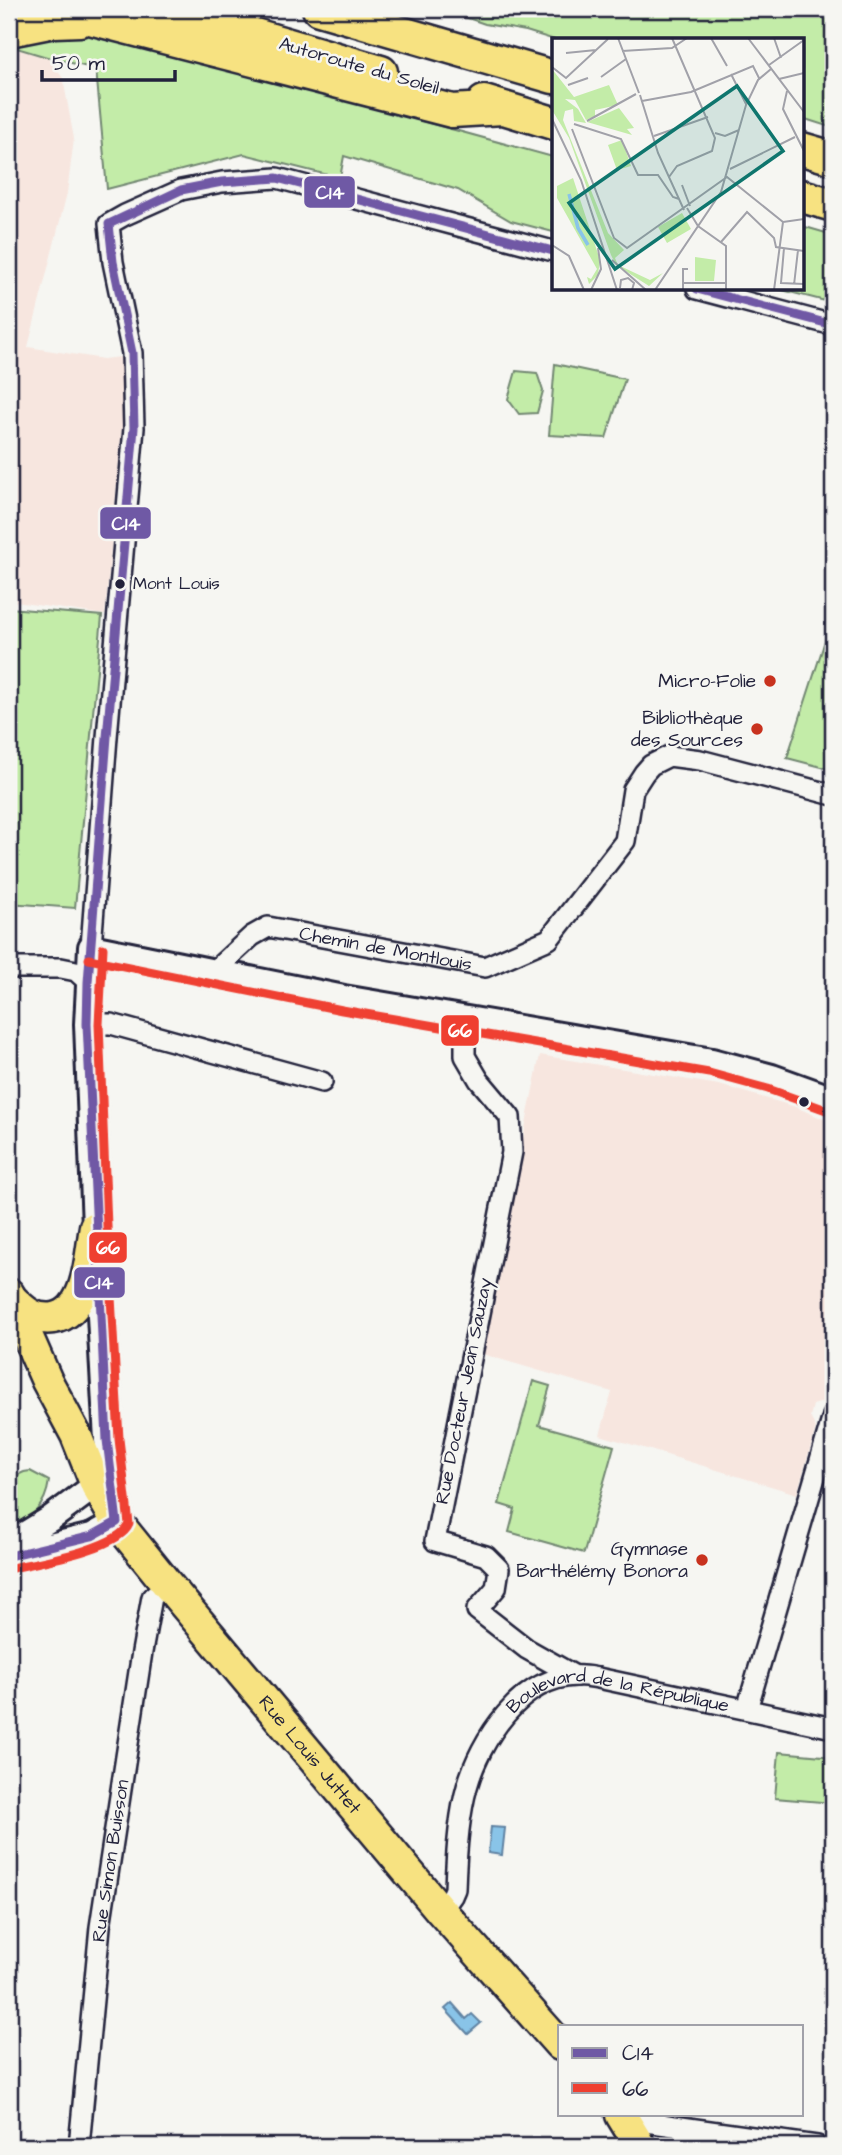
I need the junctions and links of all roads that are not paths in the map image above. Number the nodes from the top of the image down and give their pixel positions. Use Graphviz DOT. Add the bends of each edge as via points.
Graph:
graph roads {
  1 [pos="55,9"];
  2 [pos="166,9"];
  3 [pos="319,9"];
  4 [pos="366,9"];
  5 [pos="94,20"];
  6 [pos="9,30"];
  7 [pos="508,62"];
  8 [pos="552,77"];
  9 [pos="503,108"];
  10 [pos="552,123"];
  11 [pos="804,150"];
  12 [pos="833,158"];
  13 [pos="804,197"];
  14 [pos="833,205"];
  15 [pos="552,251"];
  16 [pos="701,290"];
  17 [pos="833,325"];
  18 [pos="833,795"];
  19 [pos="91,947"];
  20 [pos="9,968"];
  21 [pos="213,971"];
  22 [pos="88,982"];
  23 [pos="466,1020"];
  24 [pos="86,1024"];
  25 [pos="322,1082"];
  26 [pos="833,1099"];
  27 [pos="95,1227"];
  28 [pos="9,1296"];
  29 [pos="9,1338"];
  30 [pos="833,1416"];
  31 [pos="107,1440"];
  32 [pos="96,1485"];
  33 [pos="117,1522"];
  34 [pos="9,1544"];
  35 [pos="9,1556"];
  36 [pos="167,1584"];
  37 [pos="575,1675"];
  38 [pos="747,1709"];
  39 [pos="833,1728"];
  40 [pos="448,1900"];
  41 [pos="558,2042"];
  42 [pos="622,2117"];
  43 [pos="79,2146"];
  44 [pos="640,2146"];
  45 [pos="817,2146"];
  1 -- 5 [label="highway"];
  2 -- 9 [label="highway, Autoroute du Soleil"];
  3 -- 7 [label="highway"];
  4 -- 7 [label="highway" via="436,30"];
  5 -- 6 [label="highway" via="54,21"];
  5 -- 9 [label="highway" via="452,111"];
  7 -- 8 [label="highway"];
  9 -- 10 [label="highway, Autoroute du Soleil"];
  11 -- 12 [label="highway"];
  13 -- 14 [label="highway"];
  15 -- 19 [label="street" via="277,178 181,190 108,225 132,353 134,428"];
  16 -- 17 [label="street"];
  18 -- 21 [label="street, Chemin de Montlouis" via="669,755 651,765 634,790 625,841 549,939 485,967 268,927"];
  19 -- 21 [label="street"];
  19 -- 22 [label="street"];
  20 -- 22 [label="street" via="61,968 76,971"];
  21 -- 23 [label="street"];
  22 -- 24 [label="street"];
  23 -- 26 [label="street" via="712,1061"];
  23 -- 37 [label="street, Rue Docteur Jean Sauzay" via="465,1056 510,1117 512,1152 435,1541 486,1556 499,1569 496,1588 477,1610 527,1649"];
  24 -- 25 [label="street" via="111,1024"];
  24 -- 27 [label="street"];
  27 -- 28 [label="main road" via="83,1293 74,1308 41,1319 25,1312"];
  27 -- 31 [label="street"];
  28 -- 32 [label="main road"];
  29 -- 32 [label="main road" via="60,1444"];
  30 -- 38 [label="street"];
  31 -- 32 [label="street"];
  31 -- 33 [label="street"];
  32 -- 33 [label="main road, Rue Louis Juttet"];
  32 -- 34 [label="street"];
  33 -- 35 [label="street" via="92,1536"];
  33 -- 36 [label="main road, Rue Louis Juttet"];
  36 -- 40 [label="main road, Rue Louis Juttet"];
  36 -- 43 [label="street, Rue Simon Buisson" via="152,1597 142,1652 100,1927"];
  37 -- 38 [label="street, Boulevard de la République"];
  37 -- 40 [label="street, Boulevard de la République" via="538,1687 508,1710 481,1750 466,1788"];
  38 -- 39 [label="street, Boulevard de la République"];
  40 -- 41 [label="main road, Rue Louis Juttet"];
  42 -- 44 [label="main road"];
  42 -- 45 [label="street"];
}
